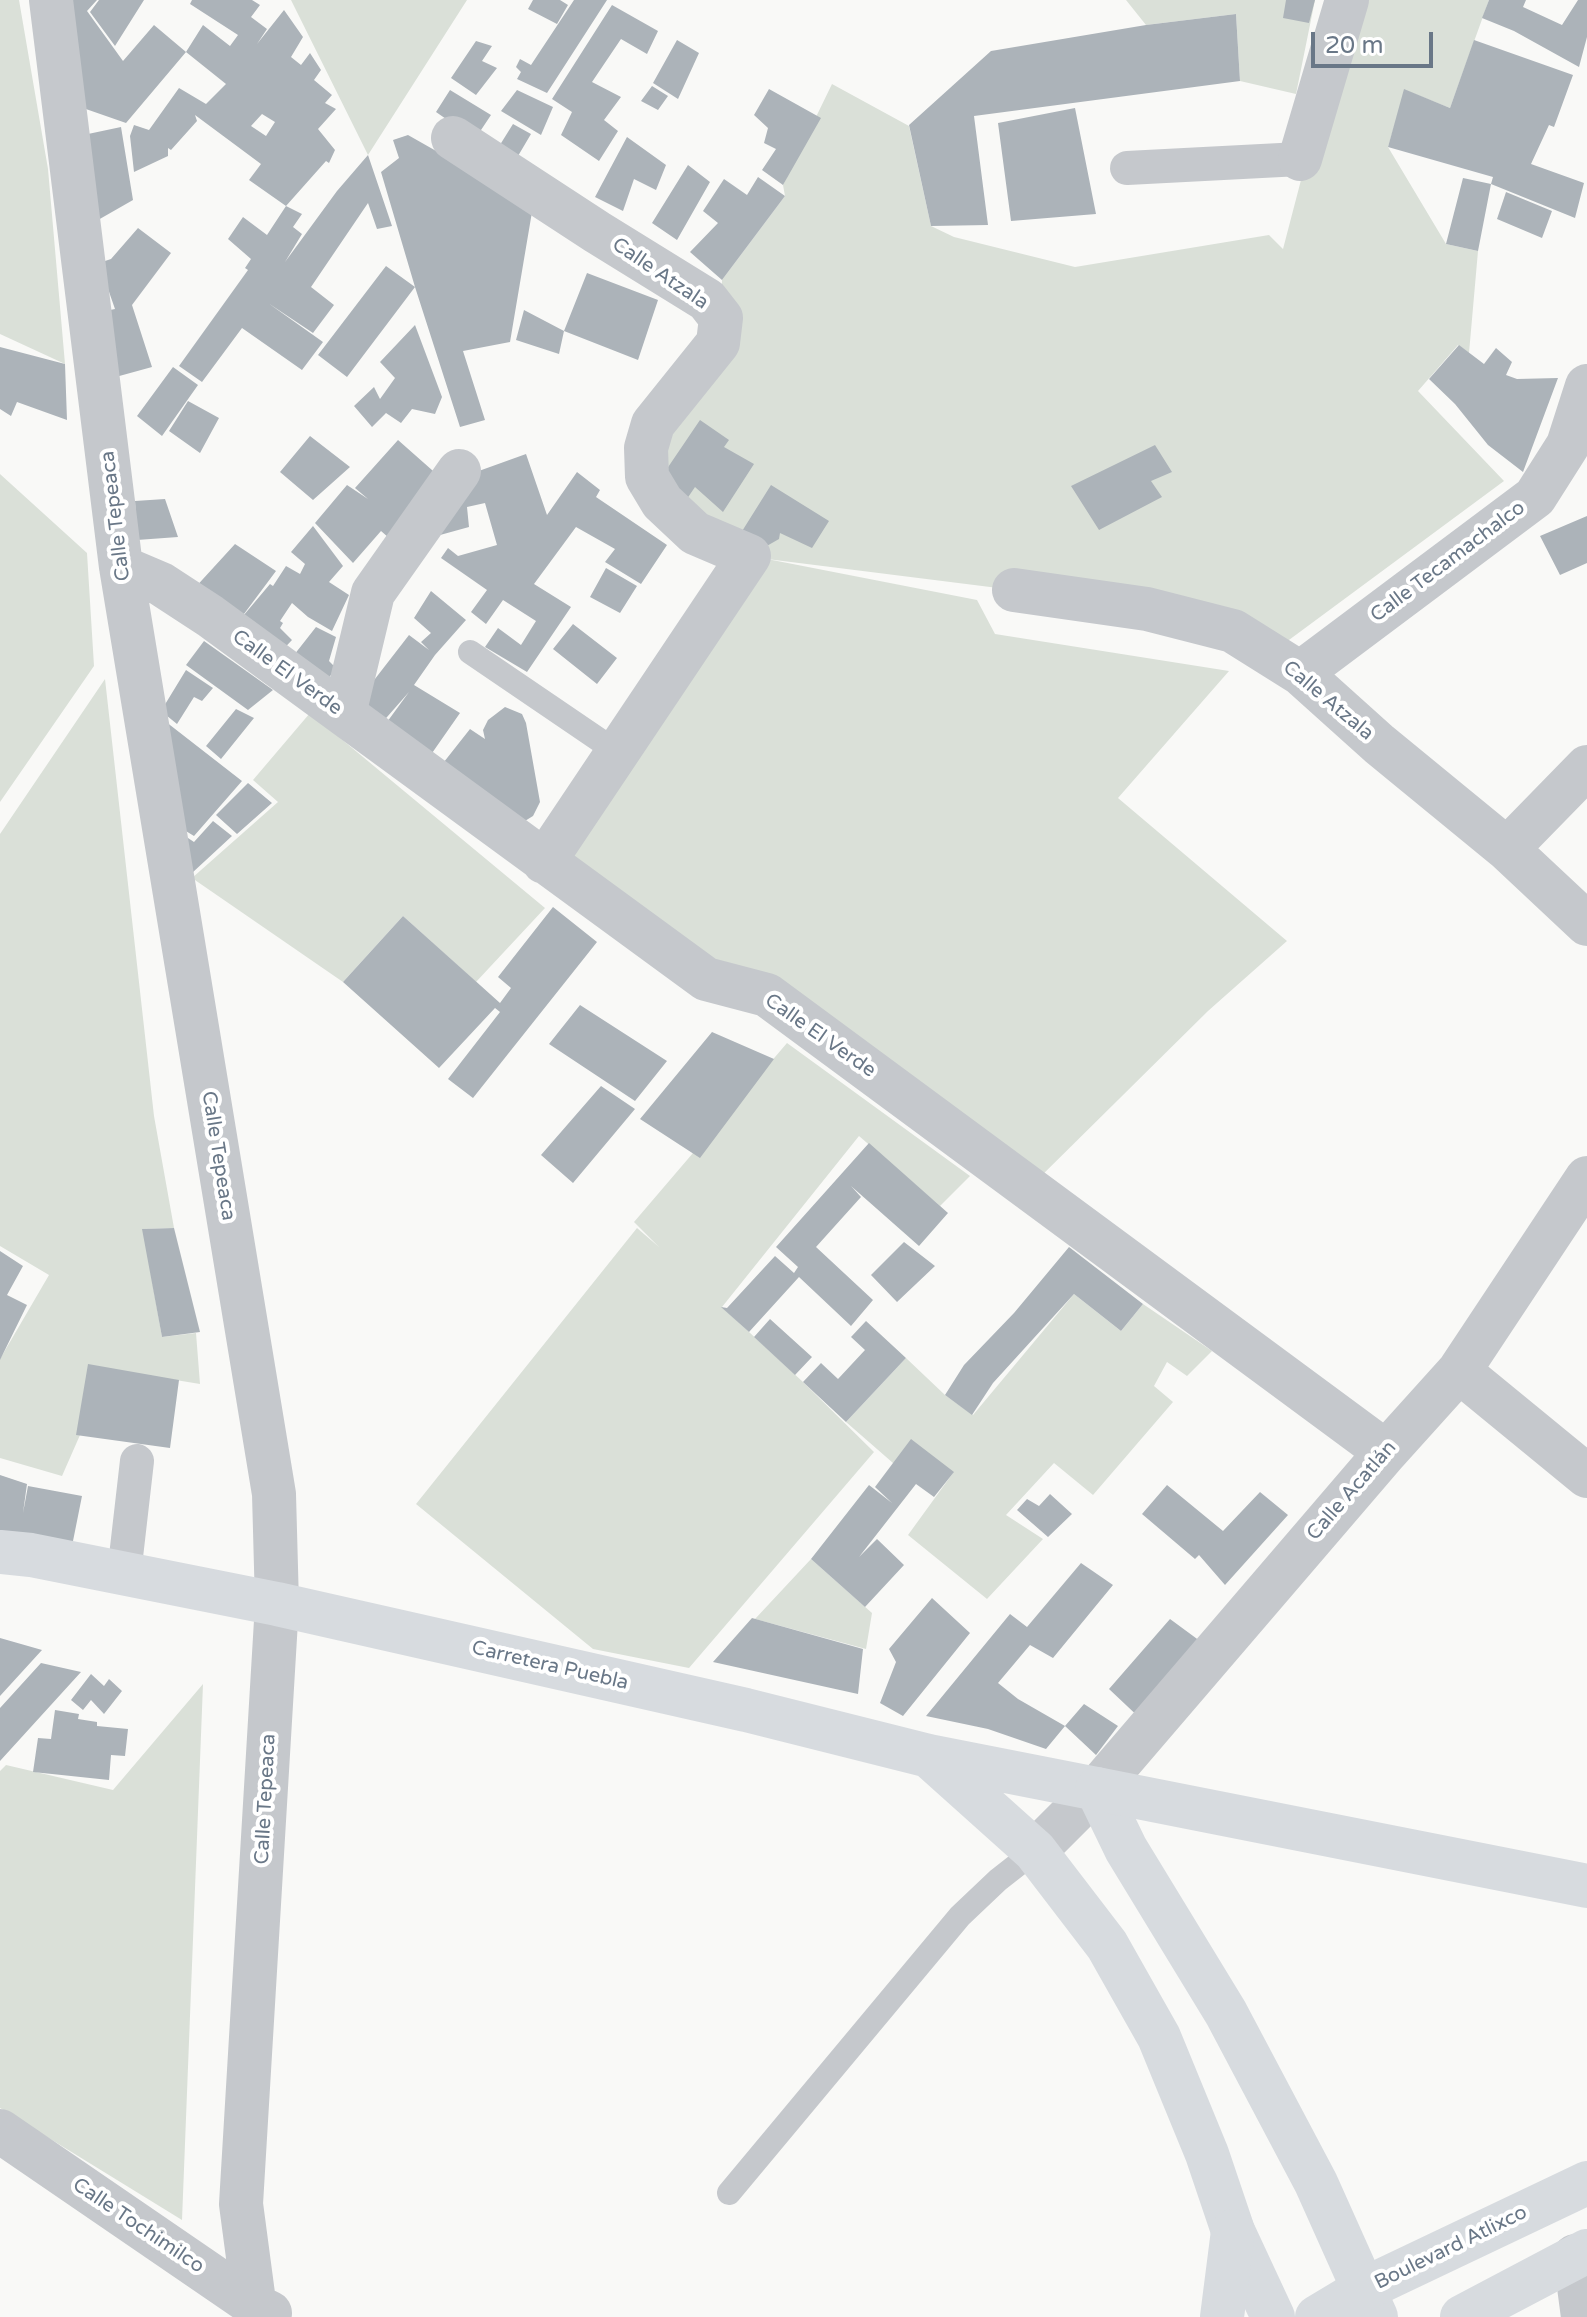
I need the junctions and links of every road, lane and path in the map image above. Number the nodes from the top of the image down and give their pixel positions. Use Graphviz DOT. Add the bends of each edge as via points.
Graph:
graph roads {
  1 [pos="51,0"];
  2 [pos="1347,0"];
  3 [pos="453,138"];
  4 [pos="1300,159"];
  5 [pos="1127,168"];
  6 [pos="1587,386"];
  7 [pos="459,471"];
  8 [pos="121,567"];
  9 [pos="1014,590"];
  10 [pos="470,652"];
  11 [pos="1300,673"];
  12 [pos="344,714"];
  13 [pos="617,752"];
  14 [pos="1587,767"];
  15 [pos="1507,849"];
  16 [pos="544,862"];
  17 [pos="1587,924"];
  18 [pos="1587,1178"];
  19 [pos="1459,1371"];
  20 [pos="1386,1452"];
  21 [pos="137,1461"];
  22 [pos="1587,1476"];
  23 [pos="0,1552"];
  24 [pos="124,1574"];
  25 [pos="277,1604"];
  26 [pos="929,1756"];
  27 [pos="1097,1789"];
  28 [pos="1035,1851"];
  29 [pos="1587,1886"];
  30 [pos="0,2131"];
  31 [pos="1587,2183"];
  32 [pos="729,2193"];
  33 [pos="1233,2231"];
  34 [pos="1581,2253"];
  35 [pos="1369,2304"];
  36 [pos="263,2313"];
  37 [pos="1222,2317"];
  38 [pos="1273,2317"];
  39 [pos="1317,2317"];
  40 [pos="1462,2317"];
  41 [pos="1583,2317"];
  1 -- 8 [label="street, Calle Tepeaca"];
  2 -- 4 [label="street"];
  3 -- 13 [label="street, Calle Atzala" via="707,300 721,318 718,343 653,424 646,448 647,477 662,502 695,533 749,556"];
  4 -- 5 [label="street"];
  6 -- 11 [label="street, Calle Tecamachalco" via="1568,445 1535,497"];
  7 -- 12 [label="street" via="373,593"];
  8 -- 12 [label="street, Calle El Verde" via="161,584"];
  8 -- 25 [label="street, Calle Tepeaca" via="274,1494"];
  9 -- 11 [label="street, Calle Atzala" via="1147,609 1233,631"];
  10 -- 13 [label="lane"];
  11 -- 15 [label="street, Calle Atzala"];
  12 -- 16 [label="street, Calle El Verde"];
  13 -- 16 [label="street"];
  14 -- 15 [label="street"];
  15 -- 17 [label="street, Calle Atzala"];
  16 -- 20 [label="street, Calle El Verde" via="706,979 767,995"];
  18 -- 19 [label="street, Calle Acatlán"];
  19 -- 20 [label="street, Calle Acatlán"];
  19 -- 22 [label="street"];
  20 -- 27 [label="street, Calle Acatlán"];
  21 -- 24 [label="street"];
  23 -- 24 [label="main road, Carretera Puebla"];
  24 -- 25 [label="main road, Carretera Puebla"];
  25 -- 26 [label="main road, Carretera Puebla"];
  25 -- 36 [label="street, Calle Tepeaca" via="241,2204"];
  26 -- 27 [label="main road, Carretera Puebla"];
  26 -- 28 [label="main road"];
  27 -- 28 [label="street, Calle Acatlán"];
  27 -- 29 [label="main road, Carretera Puebla"];
  27 -- 35 [label="main road" via="1316,2183"];
  28 -- 32 [label="lane" via="960,1916"];
  28 -- 33 [label="main road" via="1107,1945 1159,2037"];
  30 -- 36 [label="street, Calle Tochimilco"];
  31 -- 35 [label="main road, Boulevard Atlixco"];
  33 -- 37 [label="main road"];
  33 -- 38 [label="main road"];
  34 -- 40 [label="main road"];
  34 -- 41 [label="street"];
  35 -- 39 [label="main road, Boulevard Atlixco"];
}
